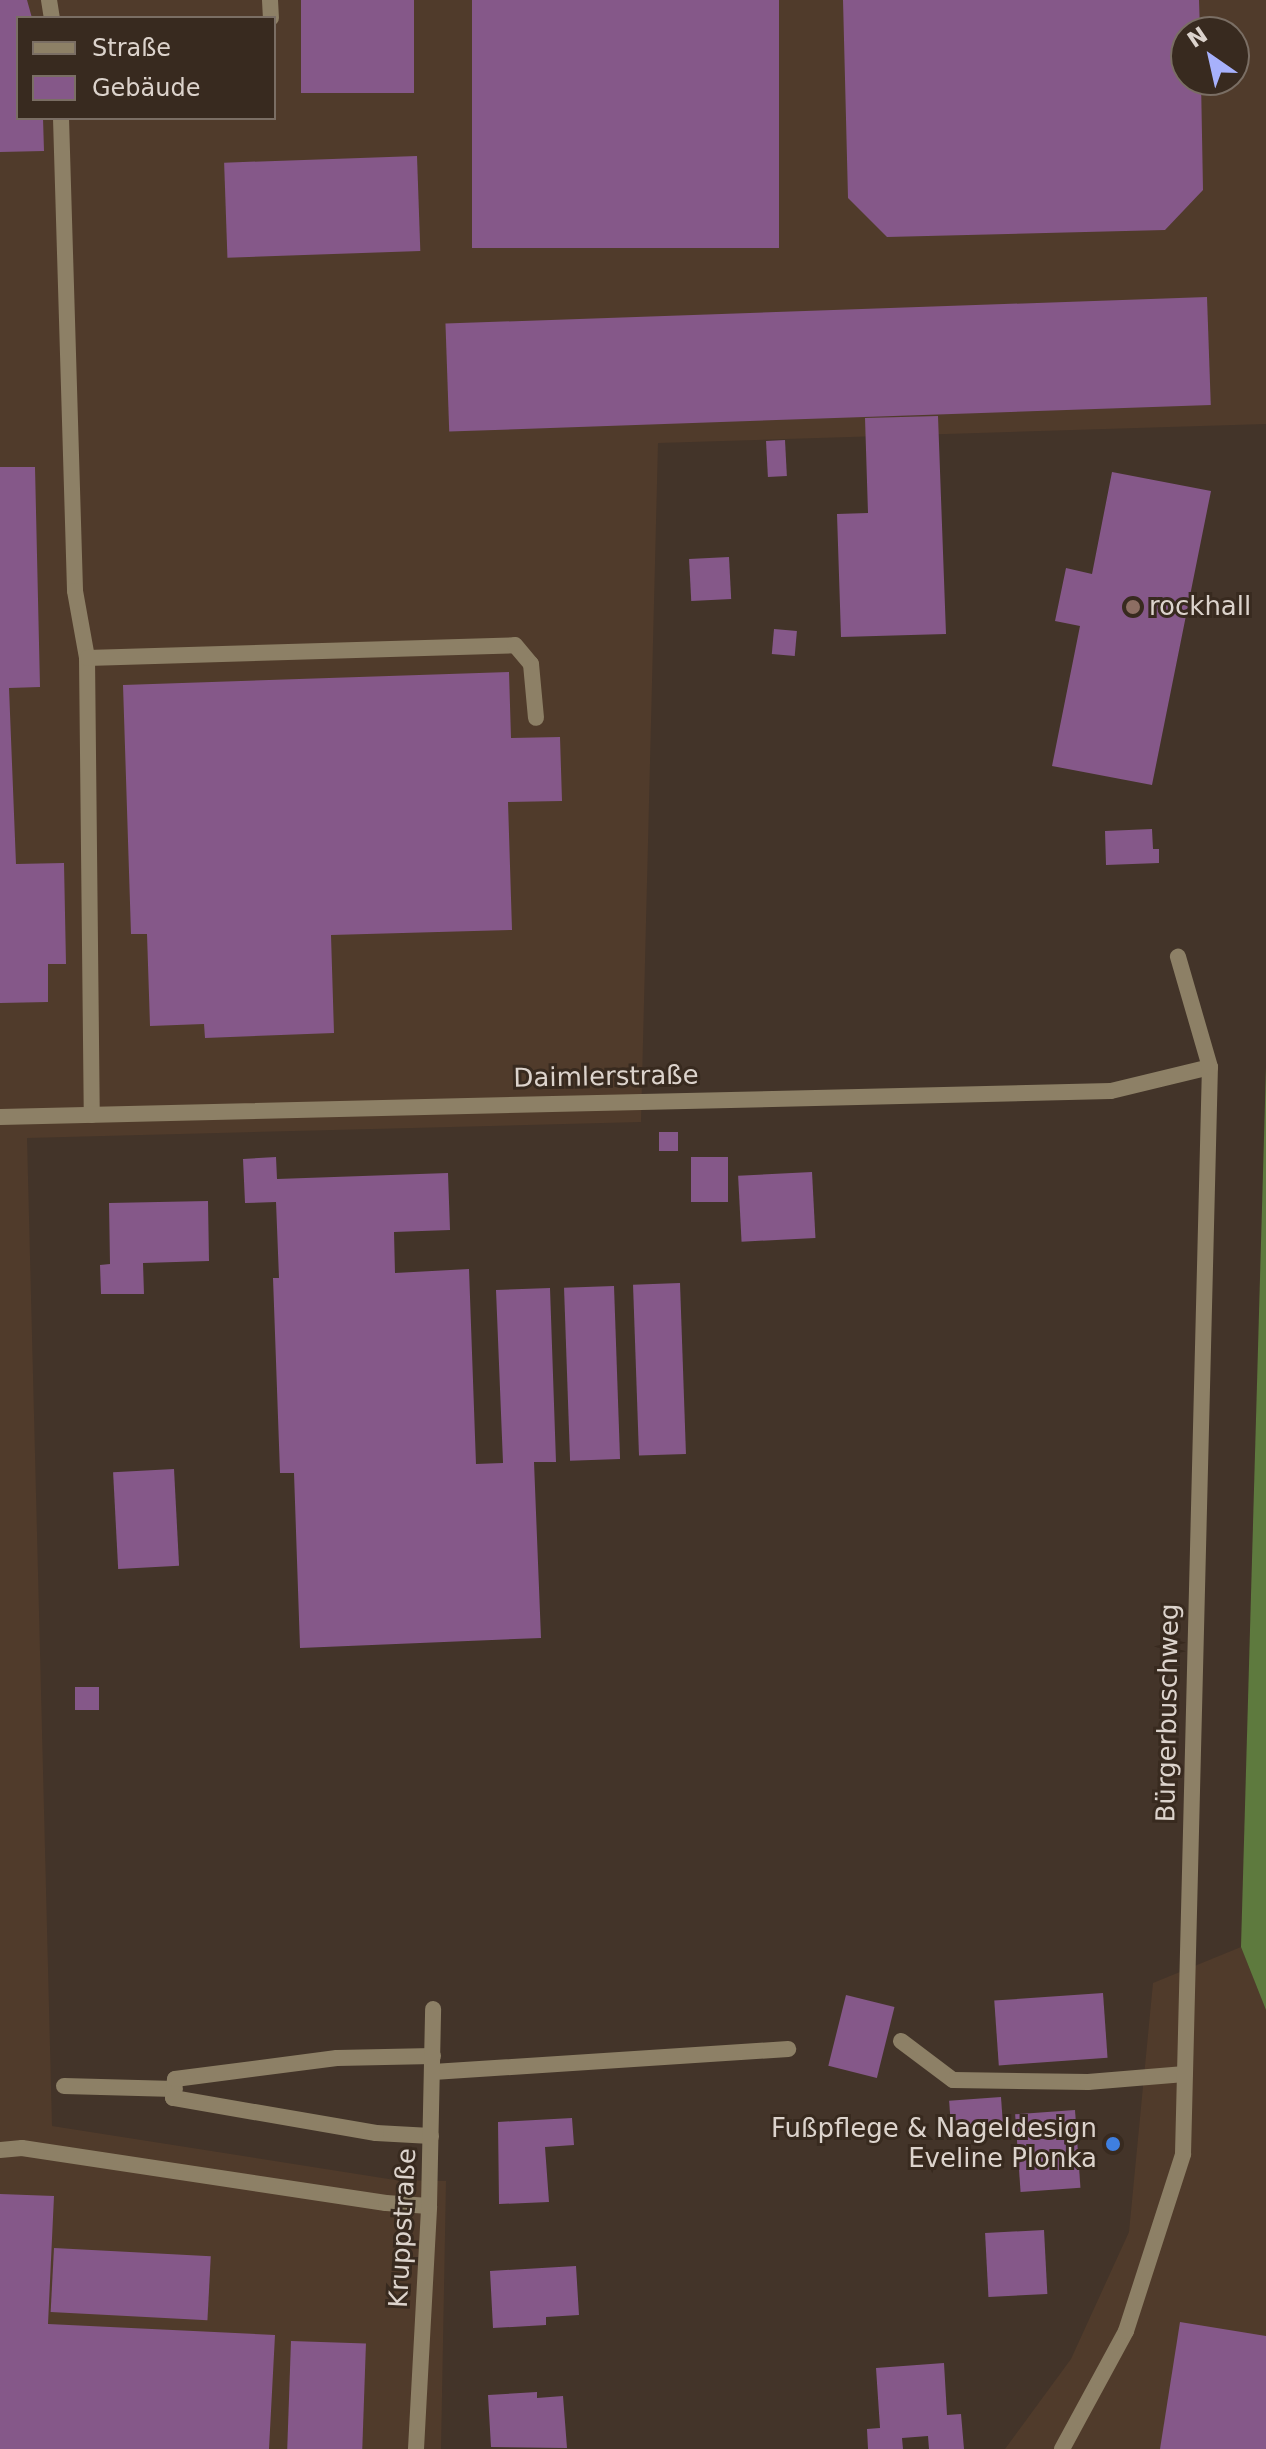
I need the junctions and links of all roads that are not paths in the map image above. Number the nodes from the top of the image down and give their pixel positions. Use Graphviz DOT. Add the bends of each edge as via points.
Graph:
graph roads {
  1 [pos="61,120"];
  2 [pos="87,658"];
  3 [pos="536,718"];
  4 [pos="1178,957"];
  5 [pos="1210,1067"];
  6 [pos="92,1115"];
  7 [pos="0,1117"];
  8 [pos="433,2009"];
  9 [pos="901,2041"];
  10 [pos="788,2049"];
  11 [pos="433,2064"];
  12 [pos="1185,2074"];
  13 [pos="64,2086"];
  14 [pos="175,2089"];
  15 [pos="431,2136"];
  16 [pos="0,2150"];
  17 [pos="429,2206"];
  18 [pos="416,2449"];
  19 [pos="1062,2449"];
  1 -- 2 [label="street" via="75,591"];
  2 -- 3 [label="street" via="515,645 531,664"];
  2 -- 6 [label="street"];
  4 -- 5 [label="street, Bürgerbuschweg"];
  5 -- 6 [label="street, Daimlerstraße" via="1111,1091"];
  5 -- 12 [label="street, Bürgerbuschweg"];
  6 -- 7 [label="street, Daimlerstraße"];
  8 -- 11 [label="street, Kruppstraße"];
  9 -- 12 [label="street" via="953,2080 1088,2082"];
  10 -- 11 [label="street"];
  11 -- 14 [label="street" via="337,2058 175,2079"];
  11 -- 15 [label="street, Kruppstraße"];
  12 -- 19 [label="street, Bürgerbuschweg" via="1183,2154 1131,2316"];
  13 -- 14 [label="street"];
  14 -- 15 [label="street" via="173,2098 376,2133"];
  15 -- 17 [label="street, Kruppstraße"];
  16 -- 17 [label="street" via="22,2148"];
  17 -- 18 [label="street, Kruppstraße"];
}
